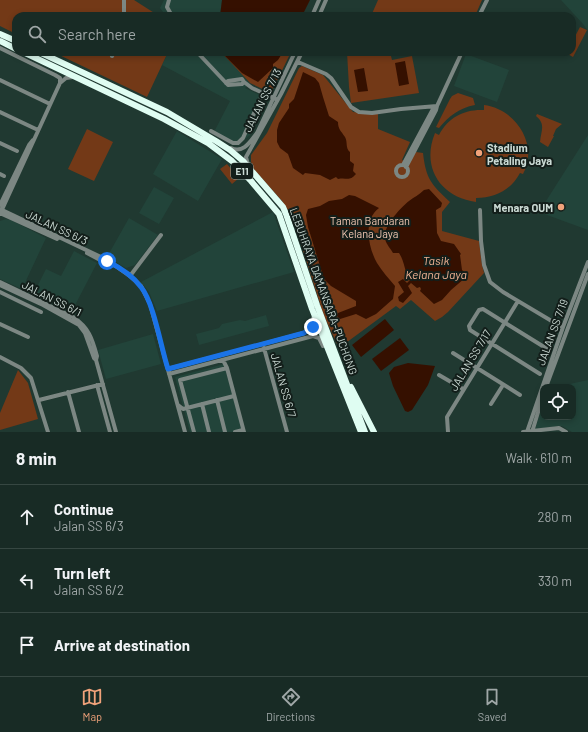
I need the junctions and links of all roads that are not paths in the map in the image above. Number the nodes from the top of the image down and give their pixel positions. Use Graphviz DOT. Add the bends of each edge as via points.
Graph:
graph roads {
  1 [pos="124,0"];
  2 [pos="169,0"];
  3 [pos="319,0"];
  4 [pos="326,0"];
  5 [pos="487,0"];
  6 [pos="124,12"];
  7 [pos="170,12"];
  8 [pos="314,12"];
  9 [pos="321,12"];
  10 [pos="481,12"];
  11 [pos="0,34"];
  12 [pos="12,39"];
  13 [pos="0,41"];
  14 [pos="12,47"];
  15 [pos="0,48"];
  16 [pos="12,54"];
  17 [pos="16,56"];
  18 [pos="31,56"];
  19 [pos="48,56"];
  20 [pos="201,56"];
  21 [pos="293,56"];
  22 [pos="300,56"];
  23 [pos="460,56"];
  24 [pos="298,62"];
  25 [pos="53,67"];
  26 [pos="75,77"];
  27 [pos="0,80"];
  28 [pos="60,84"];
  29 [pos="263,93"];
  30 [pos="276,99"];
  31 [pos="50,104"];
  32 [pos="437,106"];
  33 [pos="0,112"];
  34 [pos="38,130"];
  35 [pos="211,131"];
  36 [pos="424,132"];
  37 [pos="216,141"];
  38 [pos="0,143"];
  39 [pos="17,151"];
  40 [pos="249,168"];
  41 [pos="2,204"];
  42 [pos="480,210"];
  43 [pos="0,212"];
  44 [pos="10,216"];
  45 [pos="0,218"];
  46 [pos="161,235"];
  47 [pos="588,262"];
  48 [pos="588,274"];
  49 [pos="130,276"];
  50 [pos="0,282"];
  51 [pos="0,285"];
  52 [pos="0,292"];
  53 [pos="518,301"];
  54 [pos="312,309"];
  55 [pos="42,312"];
  56 [pos="313,318"];
  57 [pos="504,322"];
  58 [pos="0,324"];
  59 [pos="560,326"];
  60 [pos="28,337"];
  61 [pos="491,343"];
  62 [pos="262,344"];
  63 [pos="323,346"];
  64 [pos="264,349"];
  65 [pos="549,350"];
  66 [pos="453,353"];
  67 [pos="0,357"];
  68 [pos="96,360"];
  69 [pos="223,360"];
  70 [pos="227,368"];
  71 [pos="341,368"];
  72 [pos="476,368"];
  73 [pos="168,369"];
  74 [pos="169,374"];
  75 [pos="540,374"];
  76 [pos="439,375"];
  77 [pos="103,384"];
  78 [pos="547,384"];
  79 [pos="97,385"];
  80 [pos="503,385"];
  81 [pos="349,389"];
  82 [pos="463,389"];
  83 [pos="68,392"];
  84 [pos="520,395"];
  85 [pos="234,396"];
  86 [pos="39,400"];
  87 [pos="217,400"];
  88 [pos="202,404"];
  89 [pos="491,404"];
  90 [pos="540,404"];
  91 [pos="177,405"];
  92 [pos="187,408"];
  93 [pos="244,431"];
  94 [pos="373,431"];
  95 [pos="448,431"];
  96 [pos="48,432"];
  97 [pos="79,432"];
  98 [pos="110,432"];
  99 [pos="116,432"];
  100 [pos="185,432"];
  101 [pos="194,432"];
  102 [pos="209,432"];
  103 [pos="225,432"];
  104 [pos="235,432"];
  105 [pos="288,432"];
  106 [pos="356,432"];
  107 [pos="361,432"];
  108 [pos="365,432"];
  109 [pos="523,432"];
  110 [pos="530,432"];
  111 [pos="566,432"];
  1 -- 6 [label="street"];
  2 -- 7 [label="street" via="167,7"];
  3 -- 8 [label="street"];
  4 -- 9 [label="street"];
  5 -- 10 [label="street"];
  11 -- 12 [label="highway"];
  13 -- 14 [label="highway"];
  15 -- 16 [label="street"];
  17 -- 28 [label="street" via="60,78"];
  18 -- 25 [label="highway, LEBUHRAYA DAMANSARA–PUCHONG / E11"];
  19 -- 37 [label="highway, LEBUHRAYA DAMANSARA–PUCHONG / E11" via="167,112"];
  20 -- 29 [label="street" via="226,83 242,80"];
  21 -- 30 [label="street, JALAN SS 7/13"];
  22 -- 24 [label="street, JALAN SS 7/13"];
  23 -- 32 [label="street"];
  24 -- 30 [label="street, JALAN SS 7/13"];
  24 -- 32 [label="street" via="331,78 351,107 359,112"];
  25 -- 26 [label="highway, LEBUHRAYA DAMANSARA–PUCHONG / E11"];
  25 -- 28 [label="street" via="61,76"];
  26 -- 28 [label="street" via="66,78"];
  26 -- 54 [label="highway, LEBUHRAYA DAMANSARA–PUCHONG / E11" via="164,119 208,143 232,160 279,214"];
  27 -- 31 [label="street"];
  28 -- 31 [label="street"];
  29 -- 30 [label="street"];
  29 -- 35 [label="street" via="243,138 238,142 233,143"];
  30 -- 37 [label="street, JALAN SS 7/13" via="257,132 244,148 236,150"];
  30 -- 40 [label="street, JALAN SS 7/13" via="246,156"];
  31 -- 34 [label="street"];
  32 -- 36 [label="street"];
  32 -- 36 [label="street" via="433,109"];
  33 -- 34 [label="street"];
  34 -- 41 [label="street"];
  36 -- 36 [label="street" via="405,166 410,161"];
  37 -- 40 [label="highway, LEBUHRAYA DAMANSARA–PUCHONG / E11"];
  38 -- 39 [label="street"];
  40 -- 71 [label="highway, LEBUHRAYA DAMANSARA–PUCHONG / E11" via="286,214 316,305"];
  41 -- 43 [label="street"];
  41 -- 44 [label="street"];
  42 -- 53 [label="street" via="484,265 490,282"];
  43 -- 44 [label="street, JALAN SS 6/3"];
  44 -- 45 [label="street"];
  44 -- 49 [label="street, JALAN SS 6/3" via="102,261 107,261"];
  46 -- 49 [label="street"];
  47 -- 110 [label="street, JALAN SS 7/19" via="563,327"];
  48 -- 78 [label="street, JALAN SS 7/19"];
  49 -- 73 [label="street, JALAN SS 6/3" via="141,286 148,298"];
  50 -- 68 [label="street, JALAN SS 6/1" via="81,322 89,332"];
  51 -- 68 [label="street, JALAN SS 6/1" via="79,325"];
  52 -- 55 [label="street"];
  53 -- 57 [label="street, JALAN SS 7/17"];
  53 -- 59 [label="street"];
  54 -- 56 [label="highway"];
  54 -- 107 [label="highway, LEBUHRAYA DAMANSARA–PUCHONG / E11"];
  56 -- 62 [label="street" via="314,325 309,331"];
  56 -- 63 [label="highway"];
  57 -- 61 [label="street, JALAN SS 7/17"];
  57 -- 61 [label="street" via="483,309 479,310 469,326 470,330"];
  57 -- 65 [label="street"];
  58 -- 60 [label="street"];
  61 -- 72 [label="street, JALAN SS 7/17"];
  61 -- 75 [label="street"];
  62 -- 64 [label="street, JALAN SS 6/7"];
  62 -- 73 [label="street"];
  63 -- 64 [label="street" via="319,338 312,336"];
  63 -- 106 [label="highway"];
  64 -- 69 [label="street"];
  64 -- 105 [label="street, JALAN SS 6/7"];
  66 -- 72 [label="street"];
  67 -- 86 [label="street" via="21,368 32,378"];
  68 -- 77 [label="street, JALAN SS 6/1"];
  69 -- 70 [label="street"];
  69 -- 74 [label="street"];
  70 -- 85 [label="street"];
  70 -- 92 [label="street" via="180,380"];
  71 -- 81 [label="highway, LEBUHRAYA DAMANSARA–PUCHONG / E11"];
  71 -- 94 [label="highway"];
  72 -- 80 [label="street"];
  72 -- 82 [label="street, JALAN SS 7/17"];
  73 -- 74 [label="street, JALAN SS 6/3"];
  74 -- 91 [label="street, JALAN SS 6/3"];
  76 -- 82 [label="street"];
  77 -- 79 [label="street"];
  77 -- 99 [label="street, JALAN SS 6/1"];
  79 -- 83 [label="street"];
  79 -- 98 [label="street"];
  80 -- 84 [label="street"];
  80 -- 89 [label="street"];
  81 -- 94 [label="highway"];
  81 -- 108 [label="highway, LEBUHRAYA DAMANSARA–PUCHONG / E11"];
  82 -- 95 [label="street, JALAN SS 7/17" via="447,417"];
  83 -- 86 [label="street"];
  83 -- 97 [label="street"];
  85 -- 87 [label="street"];
  85 -- 93 [label="street"];
  86 -- 96 [label="street"];
  87 -- 88 [label="street"];
  87 -- 103 [label="street"];
  88 -- 92 [label="street"];
  88 -- 102 [label="street"];
  90 -- 110 [label="street"];
  91 -- 92 [label="street" via="183,409"];
  91 -- 100 [label="street, JALAN SS 6/3"];
  92 -- 101 [label="street"];
  93 -- 104 [label="street"];
  109 -- 110 [label="street"];
  110 -- 111 [label="street" via="559,428"];
}
